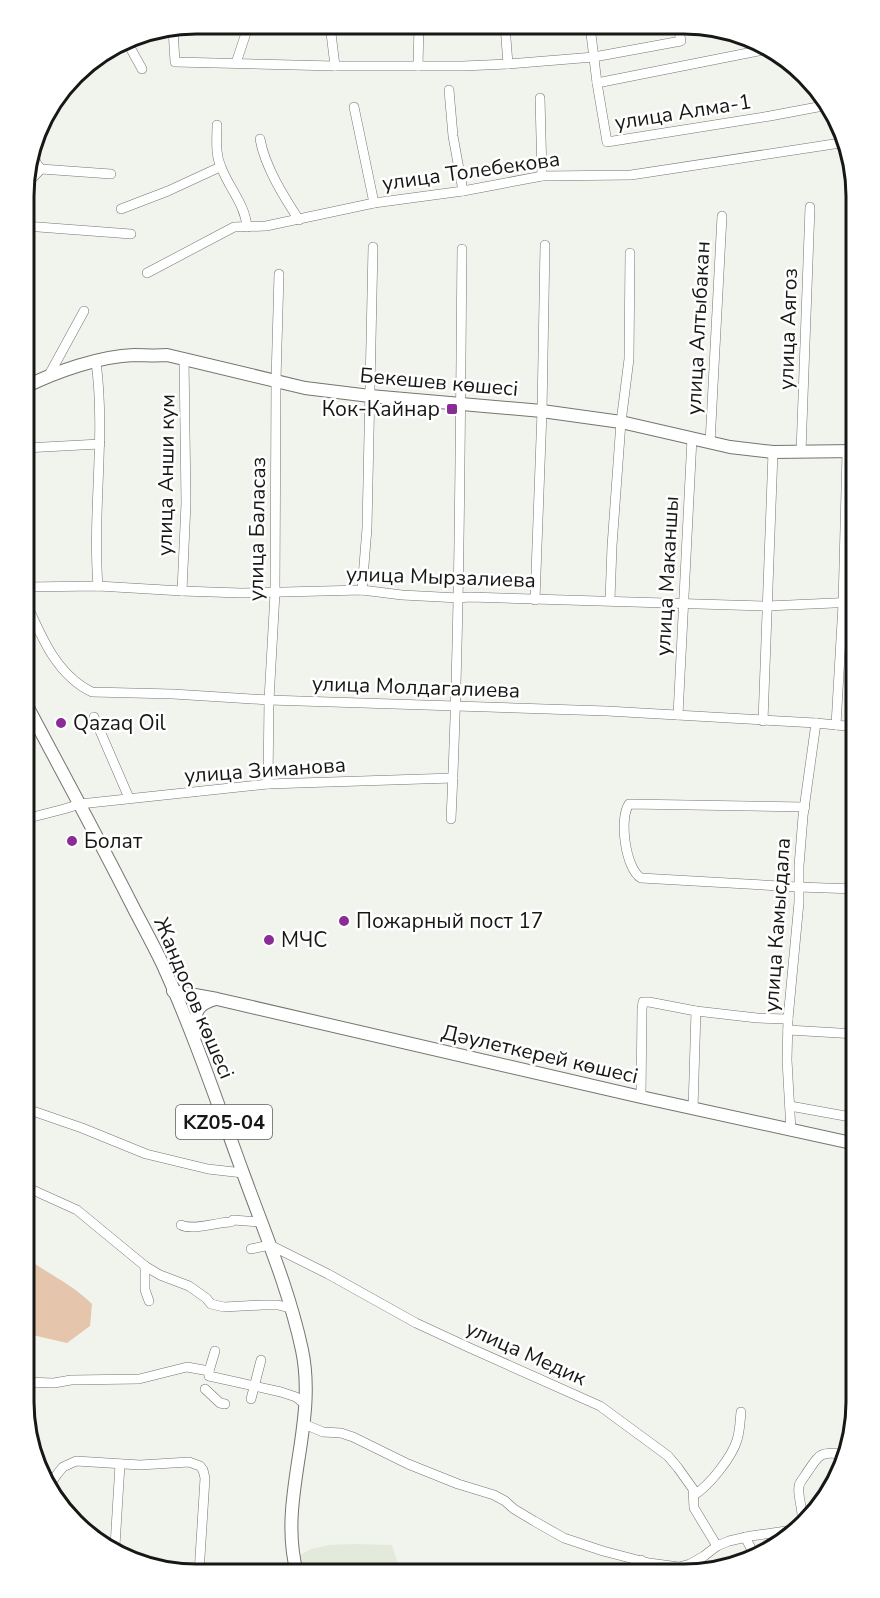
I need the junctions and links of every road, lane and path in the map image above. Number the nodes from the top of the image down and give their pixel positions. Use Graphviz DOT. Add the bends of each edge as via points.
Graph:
graph roads {
  1 [pos="246,34"];
  2 [pos="331,34"];
  3 [pos="419,34"];
  4 [pos="506,34"];
  5 [pos="591,34"];
  6 [pos="680,34"];
  7 [pos="173,37"];
  8 [pos="131,49"];
  9 [pos="756,51"];
  10 [pos="594,57"];
  11 [pos="236,63"];
  12 [pos="508,64"];
  13 [pos="335,66"];
  14 [pos="418,66"];
  15 [pos="142,69"];
  16 [pos="597,83"];
  17 [pos="449,90"];
  18 [pos="540,98"];
  19 [pos="354,107"];
  20 [pos="818,107"];
  21 [pos="217,125"];
  22 [pos="260,140"];
  23 [pos="836,144"];
  24 [pos="38,165"];
  25 [pos="220,167"];
  26 [pos="41,169"];
  27 [pos="36,174"];
  28 [pos="111,174"];
  29 [pos="542,176"];
  30 [pos="463,191"];
  31 [pos="374,203"];
  32 [pos="810,207"];
  33 [pos="121,209"];
  34 [pos="722,216"];
  35 [pos="299,220"];
  36 [pos="34,227"];
  37 [pos="247,227"];
  38 [pos="131,234"];
  39 [pos="545,245"];
  40 [pos="373,247"];
  41 [pos="462,249"];
  42 [pos="630,253"];
  43 [pos="147,273"];
  44 [pos="279,274"];
  45 [pos="84,311"];
  46 [pos="184,358"];
  47 [pos="96,362"];
  48 [pos="49,375"];
  49 [pos="34,382"];
  50 [pos="276,382"];
  51 [pos="370,396"];
  52 [pos="460,401"];
  53 [pos="542,411"];
  54 [pos="621,422"];
  55 [pos="692,438"];
  56 [pos="710,443"];
  57 [pos="100,444"];
  58 [pos="34,448"];
  59 [pos="773,452"];
  60 [pos="801,452"];
  61 [pos="846,452"];
  62 [pos="846,553"];
  63 [pos="98,586"];
  64 [pos="34,587"];
  65 [pos="362,590"];
  66 [pos="182,591"];
  67 [pos="275,593"];
  68 [pos="459,598"];
  69 [pos="535,600"];
  70 [pos="610,600"];
  71 [pos="683,604"];
  72 [pos="843,604"];
  73 [pos="767,606"];
  74 [pos="34,621"];
  75 [pos="269,700"];
  76 [pos="456,706"];
  77 [pos="678,715"];
  78 [pos="94,717"];
  79 [pos="34,719"];
  80 [pos="763,721"];
  81 [pos="816,723"];
  82 [pos="836,725"];
  83 [pos="846,726"];
  84 [pos="453,778"];
  85 [pos="268,784"];
  86 [pos="129,798"];
  87 [pos="80,804"];
  88 [pos="805,807"];
  89 [pos="34,817"];
  90 [pos="451,819"];
  91 [pos="798,887"];
  92 [pos="845,889"];
  93 [pos="161,963"];
  94 [pos="173,991"];
  95 [pos="217,999"];
  96 [pos="696,1011"];
  97 [pos="788,1019"];
  98 [pos="788,1030"];
  99 [pos="845,1033"];
  100 [pos="194,1041"];
  101 [pos="641,1097"];
  102 [pos="790,1106"];
  103 [pos="693,1109"];
  104 [pos="34,1111"];
  105 [pos="845,1116"];
  106 [pos="791,1131"];
  107 [pos="845,1142"];
  108 [pos="243,1173"];
  109 [pos="34,1191"];
  110 [pos="261,1221"];
  111 [pos="181,1225"];
  112 [pos="270,1245"];
  113 [pos="251,1249"];
  114 [pos="145,1266"];
  115 [pos="149,1301"];
  116 [pos="290,1308"];
  117 [pos="215,1352"];
  118 [pos="261,1360"];
  119 [pos="209,1373"];
  120 [pos="34,1382"];
  121 [pos="254,1385"];
  122 [pos="251,1399"];
  123 [pos="225,1404"];
  124 [pos="306,1405"];
  125 [pos="741,1412"];
  126 [pos="304,1425"];
  127 [pos="837,1454"];
  128 [pos="120,1464"];
  129 [pos="54,1479"];
  130 [pos="694,1495"];
  131 [pos="802,1511"];
  132 [pos="779,1532"];
  133 [pos="745,1537"];
  134 [pos="115,1541"];
  135 [pos="717,1546"];
  136 [pos="751,1549"];
  137 [pos="641,1560"];
  138 [pos="698,1562"];
  139 [pos="200,1564"];
  140 [pos="295,1564"];
  141 [pos="641,1564"];
  142 [pos="663,1564"];
  1 -- 11 [label="street"];
  2 -- 13 [label="street"];
  3 -- 14 [label="street"];
  4 -- 12 [label="street"];
  5 -- 10 [label="street, улица Алма-1"];
  6 -- 10 [label="street" via="681,41"];
  7 -- 11 [label="street" via="175,62"];
  8 -- 15 [label="street"];
  9 -- 16 [label="street, улица Алма-1"];
  10 -- 12 [label="street"];
  10 -- 16 [label="street, улица Алма-1"];
  11 -- 13 [label="street"];
  12 -- 14 [label="street"];
  13 -- 14 [label="street"];
  16 -- 20 [label="street, улица Алма-1" via="607,142"];
  17 -- 30 [label="street"];
  18 -- 29 [label="street"];
  19 -- 31 [label="street"];
  21 -- 25 [label="street"];
  22 -- 35 [label="street" via="262,151"];
  23 -- 29 [label="street, улица Толебекова" via="631,175"];
  24 -- 26 [label="street"];
  25 -- 33 [label="street"];
  25 -- 37 [label="street" via="242,206"];
  26 -- 27 [label="street"];
  26 -- 28 [label="street"];
  29 -- 30 [label="street, улица Толебекова"];
  30 -- 31 [label="street, улица Толебекова"];
  31 -- 35 [label="street, улица Толебекова"];
  32 -- 60 [label="street, улица Аягоз"];
  34 -- 56 [label="street, улица Алтыбакан"];
  35 -- 37 [label="street, улица Толебекова"];
  36 -- 38 [label="street"];
  37 -- 43 [label="street, улица Толебекова" via="234,227"];
  39 -- 53 [label="street"];
  40 -- 51 [label="street"];
  41 -- 52 [label="street"];
  42 -- 54 [label="street" via="629,359"];
  44 -- 50 [label="street, улица Баласаз"];
  45 -- 48 [label="street"];
  46 -- 47 [label="main road, Бекешев көшесі" via="134,355"];
  46 -- 50 [label="main road, Бекешев көшесі"];
  46 -- 66 [label="street, улица Анши кум" via="186,503"];
  47 -- 48 [label="main road, Бекешев көшесі"];
  47 -- 57 [label="street"];
  48 -- 49 [label="main road, Бекешев көшесі"];
  50 -- 51 [label="main road, Бекешев көшесі"];
  50 -- 67 [label="street, улица Баласаз"];
  51 -- 52 [label="main road, Бекешев көшесі"];
  51 -- 65 [label="street"];
  52 -- 53 [label="main road, Бекешев көшесі"];
  52 -- 68 [label="street"];
  53 -- 54 [label="main road, Бекешев көшесі"];
  53 -- 69 [label="street"];
  54 -- 55 [label="main road, Бекешев көшесі"];
  54 -- 70 [label="street"];
  55 -- 56 [label="main road, Бекешев көшесі"];
  55 -- 71 [label="street, улица Маканшы"];
  56 -- 59 [label="main road, Бекешев көшесі"];
  57 -- 58 [label="street"];
  57 -- 63 [label="street"];
  59 -- 60 [label="main road, Бекешев көшесі"];
  59 -- 73 [label="street"];
  60 -- 61 [label="main road, Бекешев көшесі"];
  62 -- 72 [label="street"];
  63 -- 64 [label="street, улица Мырзалиева"];
  63 -- 66 [label="street, улица Мырзалиева"];
  65 -- 67 [label="street, улица Мырзалиева"];
  65 -- 68 [label="street, улица Мырзалиева"];
  66 -- 67 [label="street, улица Мырзалиева"];
  67 -- 75 [label="street, улица Баласаз"];
  68 -- 69 [label="street, улица Мырзалиева"];
  68 -- 76 [label="street"];
  69 -- 70 [label="street, улица Мырзалиева"];
  70 -- 71 [label="street, улица Мырзалиева"];
  71 -- 73 [label="street, улица Мырзалиева"];
  71 -- 77 [label="street, улица Маканшы"];
  72 -- 73 [label="street, улица Мырзалиева"];
  72 -- 82 [label="street"];
  73 -- 80 [label="street"];
  74 -- 75 [label="street, улица Молдагалиева" via="52,655 68,674 92,692"];
  75 -- 76 [label="street, улица Молдагалиева"];
  75 -- 85 [label="street, улица Баласаз"];
  76 -- 77 [label="street, улица Молдагалиева"];
  76 -- 84 [label="street"];
  77 -- 80 [label="street, улица Молдагалиева"];
  78 -- 86 [label="street"];
  79 -- 87 [label="main road, Жандосов көшесі / KZ05-04"];
  80 -- 81 [label="street, улица Молдагалиева"];
  81 -- 82 [label="street, улица Молдагалиева"];
  81 -- 88 [label="street, улица Камысдала"];
  82 -- 83 [label="street, улица Молдагалиева"];
  84 -- 85 [label="street, улица Зиманова"];
  84 -- 90 [label="street"];
  85 -- 86 [label="street, улица Зиманова"];
  86 -- 87 [label="street, улица Зиманова"];
  87 -- 89 [label="street, улица Зиманова"];
  87 -- 93 [label="main road, Жандосов көшесі / KZ05-04"];
  88 -- 91 [label="street, улица Камысдала"];
  88 -- 91 [label="street" via="627,804 625,814 626,848 638,876"];
  91 -- 92 [label="street"];
  91 -- 97 [label="street, улица Камысдала"];
  93 -- 94 [label="main road, Жандосов көшесі / KZ05-04"];
  93 -- 95 [label="main road" via="181,983"];
  94 -- 95 [label="main road"];
  94 -- 100 [label="main road, Жандосов көшесі / KZ05-04"];
  95 -- 100 [label="main road" via="199,1007"];
  95 -- 101 [label="main road, Дәулеткерей көшесі"];
  96 -- 97 [label="street"];
  96 -- 101 [label="street" via="644,1002"];
  96 -- 103 [label="street"];
  97 -- 98 [label="street, улица Камысдала"];
  98 -- 99 [label="street"];
  98 -- 102 [label="street, улица Камысдала"];
  100 -- 108 [label="main road, Жандосов көшесі / KZ05-04"];
  101 -- 103 [label="main road, Дәулеткерей көшесі"];
  102 -- 105 [label="street"];
  102 -- 106 [label="street, улица Камысдала"];
  103 -- 106 [label="main road, Дәулеткерей көшесі"];
  104 -- 108 [label="street" via="146,1154"];
  106 -- 107 [label="main road, Дәулеткерей көшесі"];
  108 -- 110 [label="main road, Жандосов көшесі / KZ05-04"];
  109 -- 114 [label="street" via="77,1210"];
  110 -- 111 [label="street" via="232,1220 189,1228"];
  110 -- 112 [label="main road, Жандосов көшесі / KZ05-04"];
  112 -- 113 [label="street"];
  112 -- 116 [label="main road, Жандосов көшесі / KZ05-04"];
  112 -- 130 [label="street, улица Медик" via="408,1318 600,1406 669,1456"];
  114 -- 115 [label="street"];
  114 -- 116 [label="street" via="189,1286 217,1306"];
  116 -- 124 [label="main road, Жандосов көшесі / KZ05-04" via="304,1360"];
  117 -- 119 [label="street"];
  118 -- 121 [label="street"];
  119 -- 120 [label="street" via="187,1367 139,1379"];
  119 -- 121 [label="street"];
  119 -- 123 [label="street" via="204,1393"];
  121 -- 122 [label="street"];
  121 -- 124 [label="street" via="296,1397"];
  124 -- 126 [label="main road, Жандосов көшесі / KZ05-04"];
  125 -- 130 [label="street" via="735,1446 711,1482"];
  126 -- 137 [label="street" via="341,1433 418,1468 494,1495 564,1538"];
  126 -- 140 [label="main road, Жандосов көшесі / KZ05-04" via="290,1526"];
  127 -- 131 [label="street" via="820,1455 799,1483"];
  128 -- 129 [label="street" via="73,1462"];
  128 -- 134 [label="street"];
  128 -- 139 [label="street" via="189,1462 200,1466 205,1478"];
  130 -- 135 [label="street, улица Медик" via="694,1508"];
  132 -- 133 [label="street"];
  133 -- 135 [label="street"];
  133 -- 136 [label="street"];
  135 -- 138 [label="street"];
  137 -- 141 [label="street"];
  137 -- 142 [label="street"];
}
